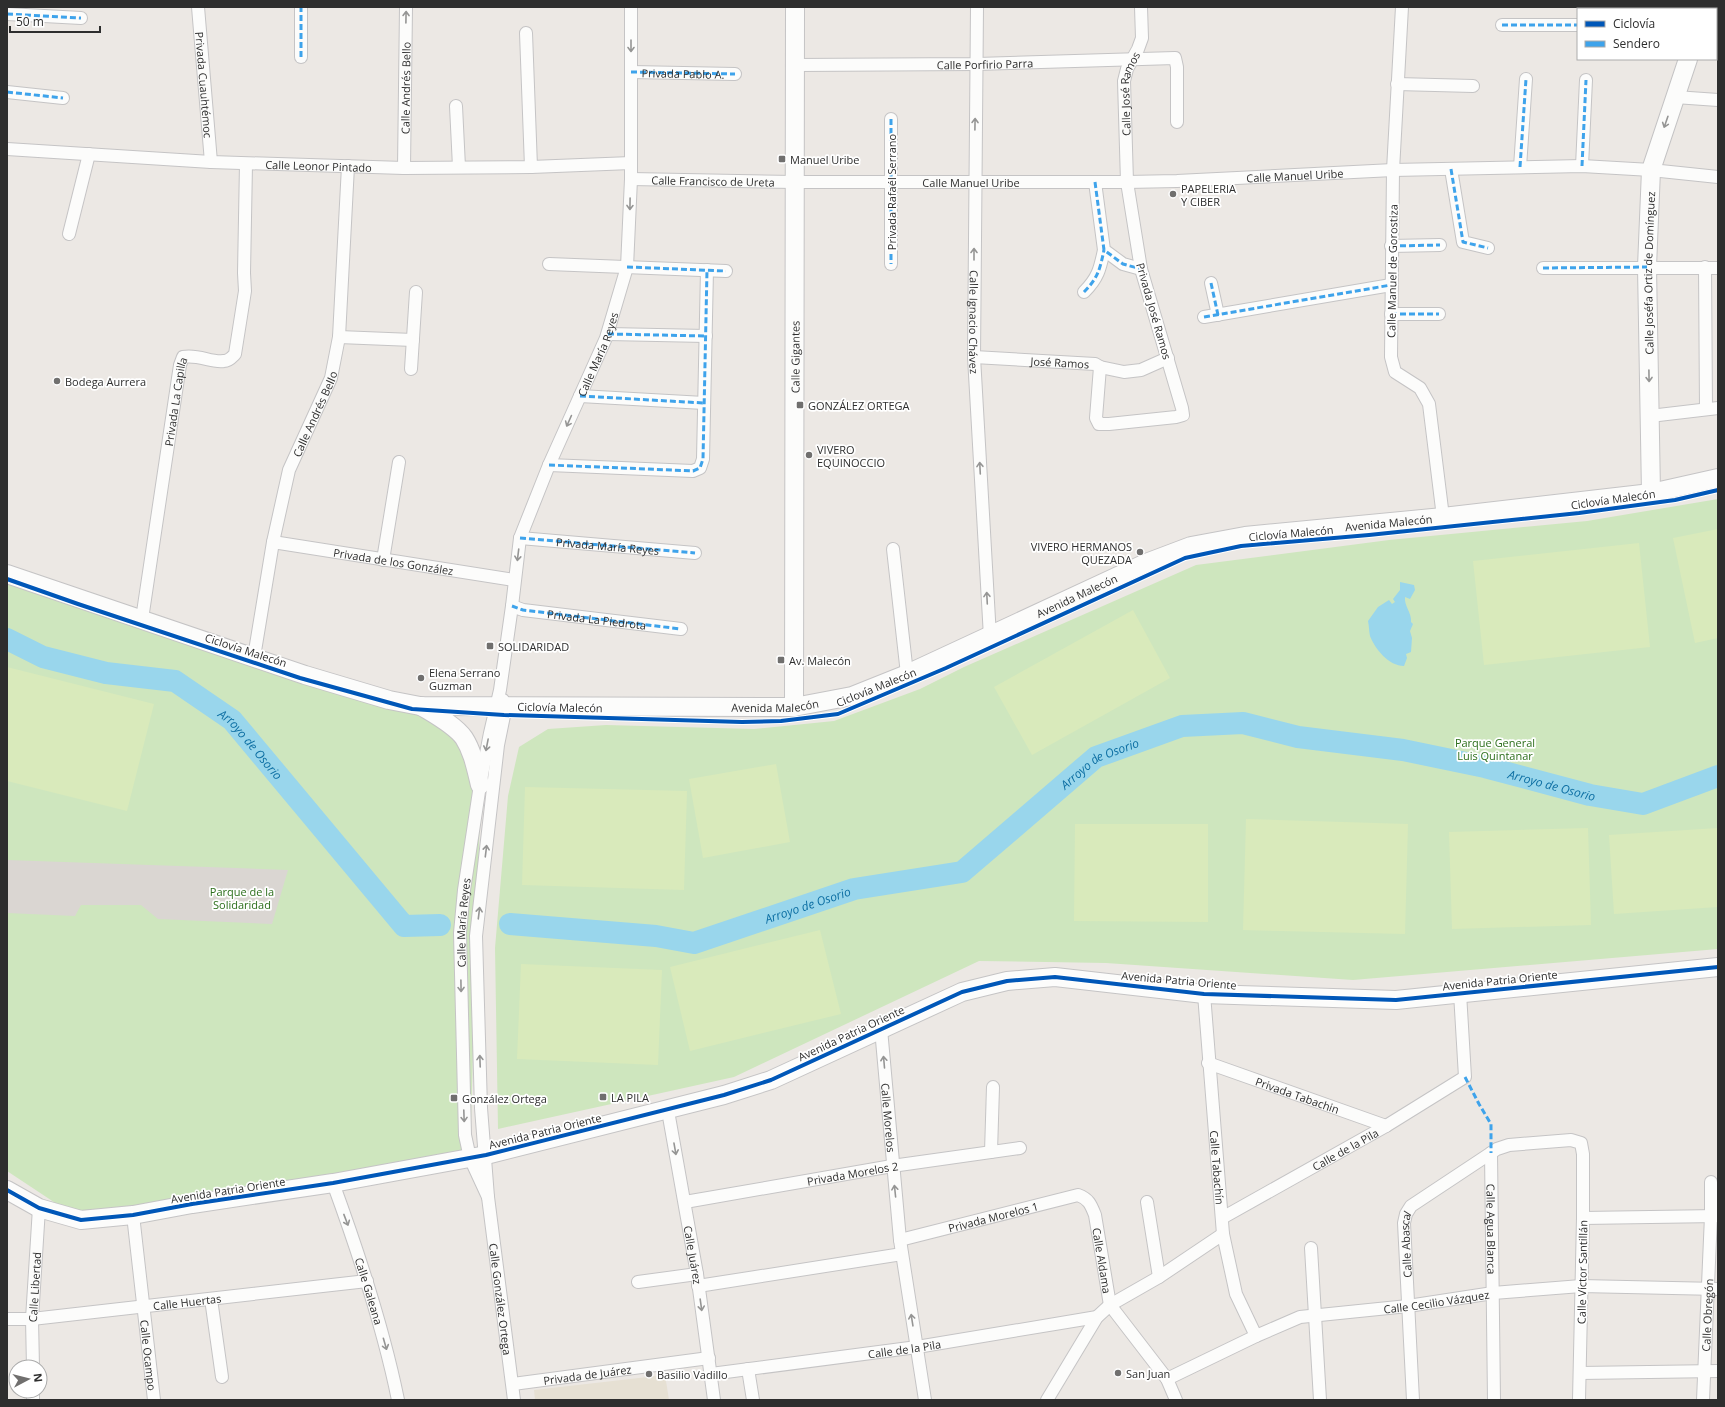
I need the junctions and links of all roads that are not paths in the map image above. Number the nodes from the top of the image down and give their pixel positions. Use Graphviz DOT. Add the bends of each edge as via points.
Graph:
graph roads {
  1 [pos="198,7"];
  2 [pos="301,7"];
  3 [pos="406,7"];
  4 [pos="631,7"];
  5 [pos="795,7"];
  6 [pos="977,7"];
  7 [pos="1141,7"];
  8 [pos="1402,7"];
  9 [pos="7,14"];
  10 [pos="81,18"];
  11 [pos="1502,25"];
  12 [pos="1577,25"];
  13 [pos="526,33"];
  14 [pos="301,57"];
  15 [pos="1133,59"];
  16 [pos="1688,60"];
  17 [pos="977,64"];
  18 [pos="795,65"];
  19 [pos="631,72"];
  20 [pos="735,74"];
  21 [pos="1526,79"];
  22 [pos="1586,80"];
  23 [pos="1397,84"];
  24 [pos="1474,86"];
  25 [pos="7,92"];
  26 [pos="1675,97"];
  27 [pos="63,98"];
  28 [pos="1718,100"];
  29 [pos="456,106"];
  30 [pos="891,120"];
  31 [pos="1177,122"];
  32 [pos="7,149"];
  33 [pos="89,154"];
  34 [pos="211,162"];
  35 [pos="631,163"];
  36 [pos="246,164"];
  37 [pos="348,166"];
  38 [pos="1582,166"];
  39 [pos="458,167"];
  40 [pos="531,167"];
  41 [pos="1520,167"];
  42 [pos="404,168"];
  43 [pos="1451,169"];
  44 [pos="1393,170"];
  45 [pos="1651,170"];
  46 [pos="1718,178"];
  47 [pos="631,179"];
  48 [pos="794,182"];
  49 [pos="891,182"];
  50 [pos="974,182"];
  51 [pos="1095,182"];
  52 [pos="1127,182"];
  53 [pos="70,234"];
  54 [pos="1440,245"];
  55 [pos="1391,246"];
  56 [pos="1488,248"];
  57 [pos="1104,250"];
  58 [pos="549,264"];
  59 [pos="891,264"];
  60 [pos="627,267"];
  61 [pos="1647,267"];
  62 [pos="1706,267"];
  63 [pos="1543,268"];
  64 [pos="1718,268"];
  65 [pos="1141,269"];
  66 [pos="707,270"];
  67 [pos="726,271"];
  68 [pos="1211,283"];
  69 [pos="1391,285"];
  70 [pos="416,292"];
  71 [pos="1084,292"];
  72 [pos="1391,314"];
  73 [pos="1439,314"];
  74 [pos="1218,315"];
  75 [pos="1204,317"];
  76 [pos="608,334"];
  77 [pos="706,336"];
  78 [pos="339,337"];
  79 [pos="412,340"];
  80 [pos="974,357"];
  81 [pos="1168,358"];
  82 [pos="1100,368"];
  83 [pos="411,369"];
  84 [pos="580,396"];
  85 [pos="704,403"];
  86 [pos="1718,408"];
  87 [pos="1706,409"];
  88 [pos="1183,415"];
  89 [pos="1650,416"];
  90 [pos="399,462"];
  91 [pos="549,466"];
  92 [pos="1718,478"];
  93 [pos="1651,493"];
  94 [pos="1443,517"];
  95 [pos="520,538"];
  96 [pos="273,542"];
  97 [pos="893,549"];
  98 [pos="695,553"];
  99 [pos="383,560"];
  100 [pos="7,574"];
  101 [pos="514,580"];
  102 [pos="512,606"];
  103 [pos="142,619"];
  104 [pos="682,629"];
  105 [pos="990,637"];
  106 [pos="254,657"];
  107 [pos="907,674"];
  108 [pos="501,701"];
  109 [pos="420,706"];
  110 [pos="794,707"];
  111 [pos="480,785"];
  112 [pos="1718,967"];
  113 [pos="1460,993"];
  114 [pos="1204,994"];
  115 [pos="881,1029"];
  116 [pos="1208,1063"];
  117 [pos="993,1087"];
  118 [pos="668,1111"];
  119 [pos="1386,1126"];
  120 [pos="1581,1144"];
  121 [pos="1020,1148"];
  122 [pos="991,1152"];
  123 [pos="1491,1153"];
  124 [pos="478,1157"];
  125 [pos="892,1166"];
  126 [pos="1711,1182"];
  127 [pos="333,1183"];
  128 [pos="7,1190"];
  129 [pos="1086,1198"];
  130 [pos="684,1202"];
  131 [pos="1147,1202"];
  132 [pos="39,1208"];
  133 [pos="133,1215"];
  134 [pos="1714,1216"];
  135 [pos="1222,1218"];
  136 [pos="1583,1218"];
  137 [pos="1223,1234"];
  138 [pos="900,1240"];
  139 [pos="1311,1248"];
  140 [pos="902,1254"];
  141 [pos="697,1274"];
  142 [pos="1159,1276"];
  143 [pos="367,1281"];
  144 [pos="638,1282"];
  145 [pos="698,1286"];
  146 [pos="1581,1286"];
  147 [pos="1712,1289"];
  148 [pos="1493,1293"];
  149 [pos="210,1298"];
  150 [pos="1110,1305"];
  151 [pos="1408,1306"];
  152 [pos="144,1307"];
  153 [pos="1315,1315"];
  154 [pos="1097,1317"];
  155 [pos="7,1319"];
  156 [pos="32,1319"];
  157 [pos="1256,1336"];
  158 [pos="917,1347"];
  159 [pos="709,1358"];
  160 [pos="33,1359"];
  161 [pos="748,1369"];
  162 [pos="1704,1371"];
  163 [pos="1718,1371"];
  164 [pos="1580,1373"];
  165 [pos="711,1374"];
  166 [pos="222,1377"];
  167 [pos="1167,1379"];
  168 [pos="513,1384"];
  169 [pos="154,1400"];
  170 [pos="398,1400"];
  171 [pos="514,1400"];
  172 [pos="714,1400"];
  173 [pos="753,1400"];
  174 [pos="926,1400"];
  175 [pos="1048,1400"];
  176 [pos="1176,1400"];
  177 [pos="1320,1400"];
  178 [pos="1413,1400"];
  179 [pos="1494,1400"];
  180 [pos="1579,1400"];
  181 [pos="1702,1400"];
  1 -- 34 [label="street, Privada Cuauhtémoc"];
  2 -- 14 [label="street"];
  42 -- 3 [label="street, Calle Andrés Bello, one-way"];
  4 -- 19 [label="street, Calle María Reyes, one-way"];
  5 -- 18 [label="street, Calle Gigantes"];
  6 -- 17 [label="street, Calle Ignacio Chávez"];
  7 -- 15 [label="street, Calle José Ramos" via="1142,38"];
  8 -- 23 [label="street, Calle Manuel de Gorostiza"];
  9 -- 10 [label="street"];
  11 -- 12 [label="street"];
  13 -- 40 [label="street"];
  15 -- 17 [label="street, Calle Porfirio Parra"];
  15 -- 31 [label="street, Calle Porfirio Parra" via="1175,58"];
  15 -- 52 [label="street, Calle José Ramos" via="1124,81"];
  16 -- 26 [label="street, Calle Joséfa Ortiz de Domínguez"];
  17 -- 18 [label="street, Calle Porfirio Parra"];
  50 -- 17 [label="street, Calle Ignacio Chávez, one-way"];
  18 -- 48 [label="street, Calle Gigantes"];
  19 -- 20 [label="street, Privada Pablo A."];
  19 -- 35 [label="street, Calle María Reyes"];
  21 -- 41 [label="street"];
  22 -- 38 [label="street"];
  23 -- 24 [label="street"];
  23 -- 44 [label="street, Calle Manuel de Gorostiza"];
  25 -- 27 [label="street"];
  26 -- 28 [label="street"];
  26 -- 45 [label="street, Calle Joséfa Ortiz de Domínguez, one-way"];
  29 -- 39 [label="street"];
  30 -- 49 [label="street, Privada Rafaél Serrano"];
  32 -- 33 [label="street, Calle Leonor Pintado"];
  33 -- 34 [label="street, Calle Leonor Pintado"];
  33 -- 53 [label="street"];
  34 -- 36 [label="street, Calle Leonor Pintado"];
  35 -- 40 [label="street, Calle Leonor Pintado"];
  35 -- 47 [label="street, Calle María Reyes"];
  36 -- 37 [label="street, Calle Leonor Pintado"];
  36 -- 103 [label="street, Privada La Capilla" via="245,291 235,354 224,362 192,355 183,357 180,365"];
  37 -- 42 [label="street, Calle Leonor Pintado"];
  37 -- 78 [label="street, Calle Andrés Bello"];
  38 -- 41 [label="street, Calle Manuel Uribe"];
  38 -- 45 [label="street, Calle Manuel Uribe"];
  39 -- 40 [label="street, Calle Leonor Pintado"];
  39 -- 42 [label="street, Calle Leonor Pintado"];
  41 -- 43 [label="street, Calle Manuel Uribe"];
  43 -- 44 [label="street, Calle Manuel Uribe"];
  43 -- 56 [label="street" via="1463,242"];
  44 -- 52 [label="street, Calle Manuel Uribe"];
  44 -- 55 [label="street, Calle Manuel de Gorostiza"];
  45 -- 46 [label="street, Calle Manuel Uribe"];
  45 -- 61 [label="street, Calle Joséfa Ortiz de Domínguez"];
  47 -- 48 [label="street, Calle Francisco de Ureta"];
  47 -- 60 [label="street, Calle María Reyes, one-way"];
  48 -- 49 [label="street, Calle Manuel Uribe"];
  48 -- 110 [label="street, Calle Gigantes"];
  49 -- 50 [label="street, Calle Manuel Uribe"];
  49 -- 59 [label="street, Privada Rafaél Serrano"];
  50 -- 51 [label="street, Calle Manuel Uribe"];
  80 -- 50 [label="street, Calle Ignacio Chávez, one-way"];
  51 -- 52 [label="street, Calle Manuel Uribe"];
  51 -- 57 [label="street"];
  52 -- 65 [label="street, Privada José Ramos"];
  54 -- 55 [label="street"];
  55 -- 69 [label="street, Calle Manuel de Gorostiza"];
  57 -- 65 [label="street" via="1123,264"];
  57 -- 71 [label="street" via="1099,273 1093,284"];
  58 -- 60 [label="street"];
  60 -- 66 [label="street"];
  60 -- 76 [label="street, Calle María Reyes"];
  61 -- 62 [label="street"];
  61 -- 63 [label="street"];
  61 -- 89 [label="street, Calle Joséfa Ortiz de Domínguez, one-way"];
  62 -- 64 [label="street"];
  62 -- 87 [label="street"];
  65 -- 81 [label="street, Privada José Ramos"];
  66 -- 67 [label="street"];
  66 -- 77 [label="street"];
  68 -- 74 [label="street"];
  69 -- 72 [label="street, Calle Manuel de Gorostiza"];
  69 -- 74 [label="street"];
  70 -- 79 [label="street"];
  72 -- 73 [label="street"];
  72 -- 94 [label="street, Calle Manuel de Gorostiza" via="1391,357 1395,372 1420,388 1429,404"];
  74 -- 75 [label="street"];
  76 -- 77 [label="street"];
  76 -- 84 [label="street, Calle María Reyes"];
  77 -- 85 [label="street"];
  78 -- 79 [label="street"];
  78 -- 96 [label="street, Calle Andrés Bello" via="331,378 289,470"];
  79 -- 83 [label="street"];
  80 -- 82 [label="street, José Ramos" via="1095,364"];
  105 -- 80 [label="street, Calle Ignacio Chávez, one-way"];
  81 -- 82 [label="street" via="1141,370 1124,372"];
  81 -- 88 [label="street, Privada José Ramos"];
  82 -- 88 [label="street, José Ramos" via="1096,418 1099,424"];
  84 -- 85 [label="street"];
  84 -- 91 [label="street, Calle María Reyes, one-way"];
  85 -- 91 [label="street" via="703,459 700,468 693,471"];
  86 -- 87 [label="street"];
  87 -- 89 [label="street"];
  89 -- 93 [label="street, Calle Joséfa Ortiz de Domínguez"];
  90 -- 99 [label="street"];
  91 -- 95 [label="street, Calle María Reyes"];
  92 -- 93 [label="street, Avenida Malecón"];
  93 -- 94 [label="street, Avenida Malecón"];
  94 -- 105 [label="street, Avenida Malecón" via="1245,536 1191,546 1146,563"];
  95 -- 98 [label="street, Privada María Reyes"];
  95 -- 101 [label="street, Calle María Reyes, one-way"];
  96 -- 99 [label="street, Privada de los González"];
  96 -- 106 [label="street, Calle Andrés Bello"];
  97 -- 107 [label="street"];
  99 -- 101 [label="street, Privada de los González"];
  100 -- 103 [label="street, Avenida Malecón"];
  101 -- 102 [label="street, Calle María Reyes"];
  102 -- 104 [label="street, Privada La Piedrota" via="523,610"];
  102 -- 108 [label="street, Calle María Reyes"];
  103 -- 106 [label="street, Avenida Malecón"];
  105 -- 107 [label="street, Avenida Malecón"];
  106 -- 109 [label="street, Avenida Malecón" via="389,700"];
  107 -- 110 [label="street, Avenida Malecón" via="852,696"];
  108 -- 109 [label="street, Avenida Malecón"];
  108 -- 110 [label="street, Avenida Malecón"];
  108 -- 111 [label="street, Calle María Reyes, one-way" via="490,732"];
  124 -- 108 [label="street, Calle María Reyes, one-way" via="482,1108 476,936"];
  109 -- 111 [label="street" via="443,719 463,737 472,754"];
  111 -- 124 [label="street, Calle María Reyes, one-way" via="460,934 465,1135"];
  112 -- 113 [label="street, Avenida Patria Oriente"];
  113 -- 114 [label="street, Avenida Patria Oriente" via="1396,1000"];
  113 -- 119 [label="street, Calle de la Pila" via="1465,1077"];
  114 -- 115 [label="street, Avenida Patria Oriente" via="1056,977 1007,981 962,992"];
  114 -- 116 [label="street, Calle Tabachín"];
  115 -- 118 [label="street, Avenida Patria Oriente" via="771,1080"];
  125 -- 115 [label="street, Calle Morelos, one-way"];
  116 -- 119 [label="street, Privada Tabachin"];
  116 -- 135 [label="street, Calle Tabachín"];
  117 -- 122 [label="street"];
  118 -- 124 [label="street, Avenida Patria Oriente"];
  118 -- 130 [label="street, Calle Juárez, one-way"];
  119 -- 135 [label="street, Calle de la Pila"];
  120 -- 123 [label="street, Calle Abascal" via="1571,1140 1509,1145"];
  120 -- 136 [label="street, Calle Víctor Santillán"];
  121 -- 122 [label="street, Privada Morelos 2"];
  122 -- 125 [label="street, Privada Morelos 2"];
  123 -- 148 [label="street, Calle Agua Blanca"];
  123 -- 151 [label="street, Calle Abascal" via="1411,1206 1406,1214 1404,1223"];
  124 -- 127 [label="street, Avenida Patria Oriente"];
  124 -- 168 [label="street, Calle González Ortega" via="488,1197"];
  125 -- 130 [label="street, Privada Morelos 2"];
  138 -- 125 [label="street, Calle Morelos, one-way"];
  126 -- 134 [label="street, Calle Obregón"];
  127 -- 133 [label="street, Avenida Patria Oriente"];
  127 -- 143 [label="street, Calle Galeana, one-way"];
  128 -- 132 [label="street, Avenida Patria Oriente"];
  129 -- 138 [label="street, Privada Morelos 1" via="1078,1195"];
  129 -- 150 [label="street, Calle Aldama" via="1095,1215"];
  130 -- 141 [label="street, Calle Juárez"];
  131 -- 142 [label="street"];
  132 -- 133 [label="street, Avenida Patria Oriente" via="81,1220"];
  132 -- 156 [label="street, Calle Libertad"];
  133 -- 152 [label="street, Calle Ocampo"];
  134 -- 136 [label="street"];
  134 -- 147 [label="street, Calle Obregón"];
  135 -- 137 [label="street, Calle Tabachín"];
  136 -- 146 [label="street, Calle Víctor Santillán"];
  137 -- 142 [label="street"];
  137 -- 157 [label="street, Calle Tabachín" via="1236,1294"];
  138 -- 140 [label="street, Calle Morelos"];
  139 -- 153 [label="street"];
  140 -- 145 [label="street"];
  158 -- 140 [label="street, Calle Morelos, one-way"];
  141 -- 144 [label="street"];
  141 -- 145 [label="street, Calle Juárez"];
  142 -- 150 [label="street"];
  143 -- 149 [label="street, Calle Huertas"];
  143 -- 170 [label="street, Calle Galeana, one-way" via="390,1359"];
  145 -- 159 [label="street, Calle Juárez, one-way"];
  146 -- 147 [label="street, Calle Cecilio Vázquez"];
  146 -- 148 [label="street, Calle Cecilio Vázquez"];
  146 -- 164 [label="street, Calle Víctor Santillán"];
  147 -- 162 [label="street, Calle Obregón"];
  148 -- 151 [label="street, Calle Cecilio Vázquez"];
  148 -- 179 [label="street, Calle Agua Blanca"];
  149 -- 152 [label="street, Calle Huertas"];
  149 -- 166 [label="street"];
  150 -- 154 [label="street"];
  150 -- 167 [label="street, Calle Aldama"];
  151 -- 153 [label="street, Calle Cecilio Vázquez"];
  151 -- 178 [label="street, Calle Abascal"];
  152 -- 156 [label="street, Calle Huertas"];
  152 -- 169 [label="street, Calle Ocampo"];
  153 -- 157 [label="street, Calle Cecilio Vázquez" via="1300,1317"];
  153 -- 177 [label="street"];
  154 -- 158 [label="street, Calle de la Pila"];
  154 -- 175 [label="street"];
  155 -- 156 [label="street, Calle Huertas"];
  156 -- 160 [label="street, Calle Libertad"];
  157 -- 167 [label="street, Calle Cecilio Vázquez"];
  158 -- 161 [label="street, Calle de la Pila"];
  158 -- 174 [label="street, Calle Morelos"];
  159 -- 165 [label="street, Calle Juárez"];
  159 -- 168 [label="street, Privada de Juárez"];
  161 -- 165 [label="street, Calle de la Pila"];
  161 -- 173 [label="street"];
  162 -- 163 [label="street"];
  162 -- 164 [label="street"];
  162 -- 181 [label="street, Calle Obregón"];
  164 -- 180 [label="street, Calle Víctor Santillán"];
  165 -- 172 [label="street, Calle Juárez"];
  167 -- 176 [label="street, Calle Aldama"];
  168 -- 171 [label="street, Calle González Ortega"];
}
